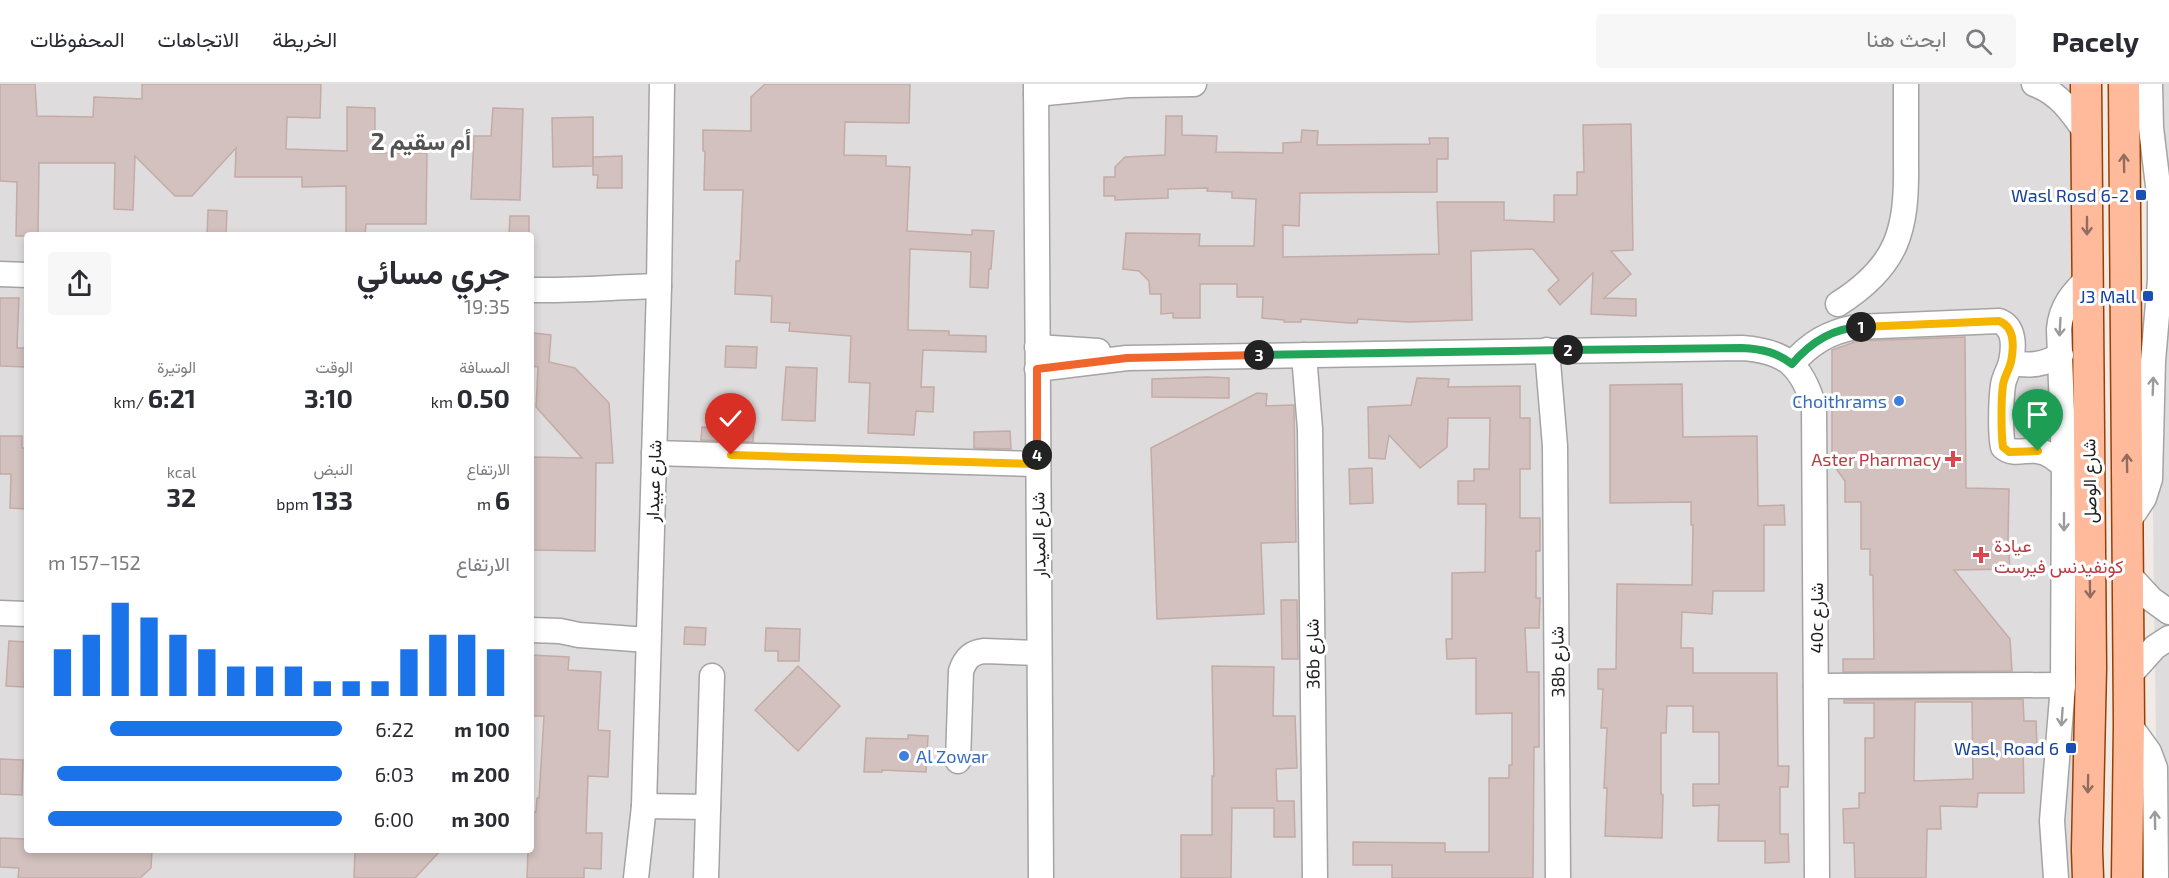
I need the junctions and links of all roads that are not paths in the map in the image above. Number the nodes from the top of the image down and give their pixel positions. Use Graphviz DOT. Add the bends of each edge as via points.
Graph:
graph roads {
  1 [pos="662,84"];
  2 [pos="1126,84"];
  3 [pos="1194,84"];
  4 [pos="1906,84"];
  5 [pos="2034,84"];
  6 [pos="2086,84"];
  7 [pos="2124,84"];
  8 [pos="2150,84"];
  9 [pos="1036,89"];
  10 [pos="2087,134"];
  11 [pos="0,274"];
  12 [pos="24,275"];
  13 [pos="2088,278"];
  14 [pos="534,290"];
  15 [pos="659,295"];
  16 [pos="1838,304"];
  17 [pos="1555,350"];
  18 [pos="1312,354"];
  19 [pos="2061,355"];
  20 [pos="1037,358"];
  21 [pos="2011,363"];
  22 [pos="1792,364"];
  23 [pos="654,453"];
  24 [pos="1037,464"];
  25 [pos="2064,466"];
  26 [pos="2128,522"];
  27 [pos="2127,573"];
  28 [pos="2169,612"];
  29 [pos="0,613"];
  30 [pos="24,614"];
  31 [pos="534,630"];
  32 [pos="648,630"];
  33 [pos="2169,638"];
  34 [pos="1039,653"];
  35 [pos="712,676"];
  36 [pos="2128,677"];
  37 [pos="2063,685"];
  38 [pos="1816,686"];
  39 [pos="2129,724"];
  40 [pos="958,761"];
  41 [pos="644,807"];
  42 [pos="708,807"];
  43 [pos="636,878"];
  44 [pos="706,878"];
  45 [pos="1041,878"];
  46 [pos="1315,878"];
  47 [pos="1558,878"];
  48 [pos="1817,878"];
  49 [pos="2056,878"];
  50 [pos="2088,878"];
  51 [pos="2127,878"];
  52 [pos="2156,878"];
  1 -- 15 [label="street, شارع عبيدار"];
  2 -- 3 [label="street"];
  2 -- 9 [label="street" via="1099,89"];
  4 -- 16 [label="street" via="1907,201 1903,223 1886,262 1872,279"];
  5 -- 10 [label="street" via="2066,104"];
  6 -- 10 [label="main road, شارع الوصل"];
  26 -- 7 [label="main road, one-way"];
  26 -- 8 [label="street, one-way" via="2144,498 2150,479 2160,280 2160,192 2151,128"];
  9 -- 20 [label="street, شارع الميدار"];
  10 -- 13 [label="main road, شارع الوصل, one-way"];
  11 -- 12 [label="street"];
  13 -- 19 [label="street, one-way" via="2062,311"];
  13 -- 50 [label="main road, شارع الوصل, one-way"];
  14 -- 15 [label="street" via="600,299"];
  15 -- 23 [label="street, شارع عبيدار"];
  17 -- 18 [label="street"];
  17 -- 22 [label="street" via="1760,349 1778,354"];
  17 -- 47 [label="street, 38b شارع"];
  18 -- 20 [label="street" via="1127,358 1099,351"];
  18 -- 46 [label="street, 36b شارع"];
  19 -- 21 [label="street" via="2041,364"];
  19 -- 25 [label="street"];
  20 -- 24 [label="street, شارع الميدار"];
  21 -- 22 [label="street" via="2012,333 2010,327 1999,321 1843,329 1810,346"];
  21 -- 25 [label="street" via="2003,385 2003,447 2009,452 2046,453"];
  22 -- 38 [label="street, 40c شارع" via="1803,376 1814,407"];
  23 -- 24 [label="street"];
  23 -- 32 [label="street, شارع عبيدار"];
  24 -- 34 [label="street, شارع الميدار"];
  25 -- 37 [label="street, one-way"];
  26 -- 27 [label="main road"];
  27 -- 28 [label="street"];
  27 -- 36 [label="main road"];
  29 -- 30 [label="street"];
  31 -- 32 [label="street"];
  32 -- 41 [label="street, شارع عبيدار"];
  33 -- 36 [label="street" via="2155,646"];
  34 -- 40 [label="street" via="978,651 967,659 961,671"];
  34 -- 45 [label="street, شارع الميدار"];
  35 -- 42 [label="street"];
  36 -- 39 [label="main road"];
  37 -- 38 [label="street"];
  37 -- 49 [label="street, one-way" via="2052,821"];
  38 -- 48 [label="street, 40c شارع"];
  39 -- 51 [label="main road"];
  52 -- 39 [label="street, one-way" via="2154,768 2149,752"];
  41 -- 42 [label="street"];
  41 -- 43 [label="street, شارع عبيدار"];
  42 -- 44 [label="street"];
}
